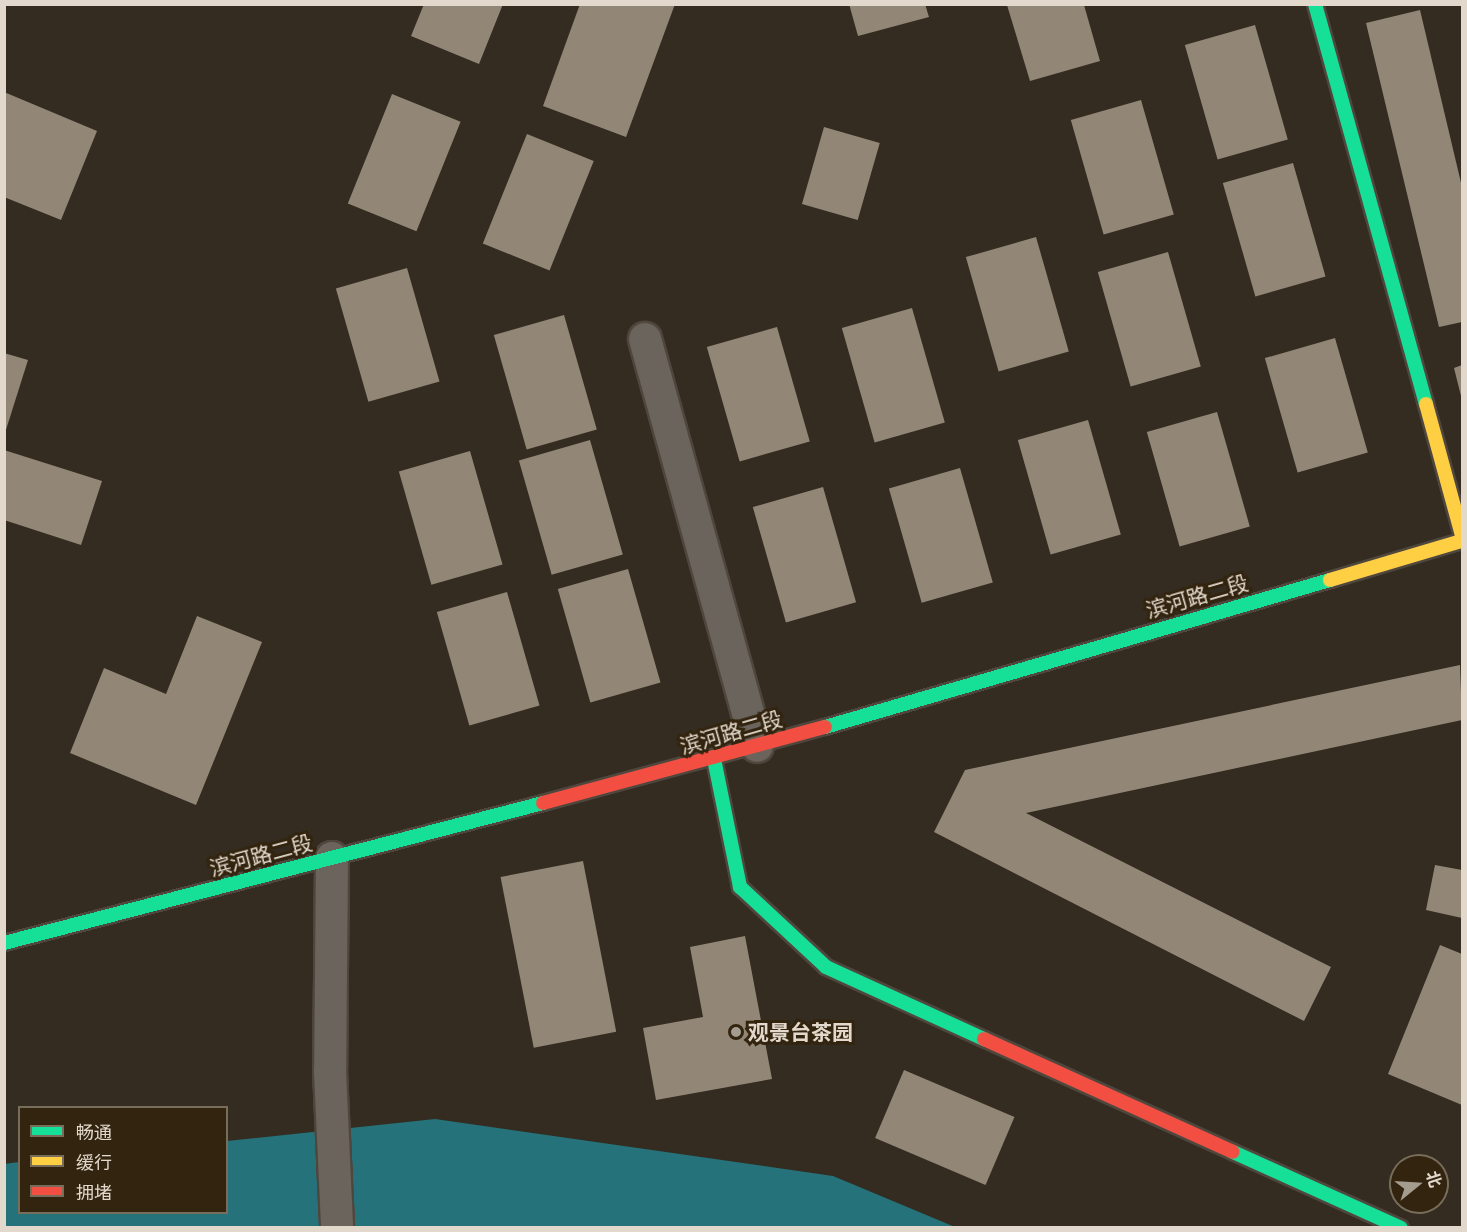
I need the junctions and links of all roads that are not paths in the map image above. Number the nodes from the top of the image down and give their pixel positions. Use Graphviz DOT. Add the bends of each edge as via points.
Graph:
graph roads {
  1 [pos="1315,4"];
  2 [pos="645,339"];
  3 [pos="1462,536"];
  4 [pos="1462,541"];
  5 [pos="757,746"];
  6 [pos="714,759"];
  7 [pos="332,858"];
  8 [pos="4,943"];
  9 [pos="337,1227"];
  10 [pos="1401,1227"];
  1 -- 3 [label="street"];
  2 -- 5 [label="street"];
  4 -- 5 [label="street, 滨河路二段"];
  5 -- 6 [label="street, 滨河路二段"];
  6 -- 7 [label="street, 滨河路二段"];
  6 -- 10 [label="street" via="740,887 826,967"];
  7 -- 8 [label="street, 滨河路二段"];
  7 -- 9 [label="street" via="330,1071"];
}
